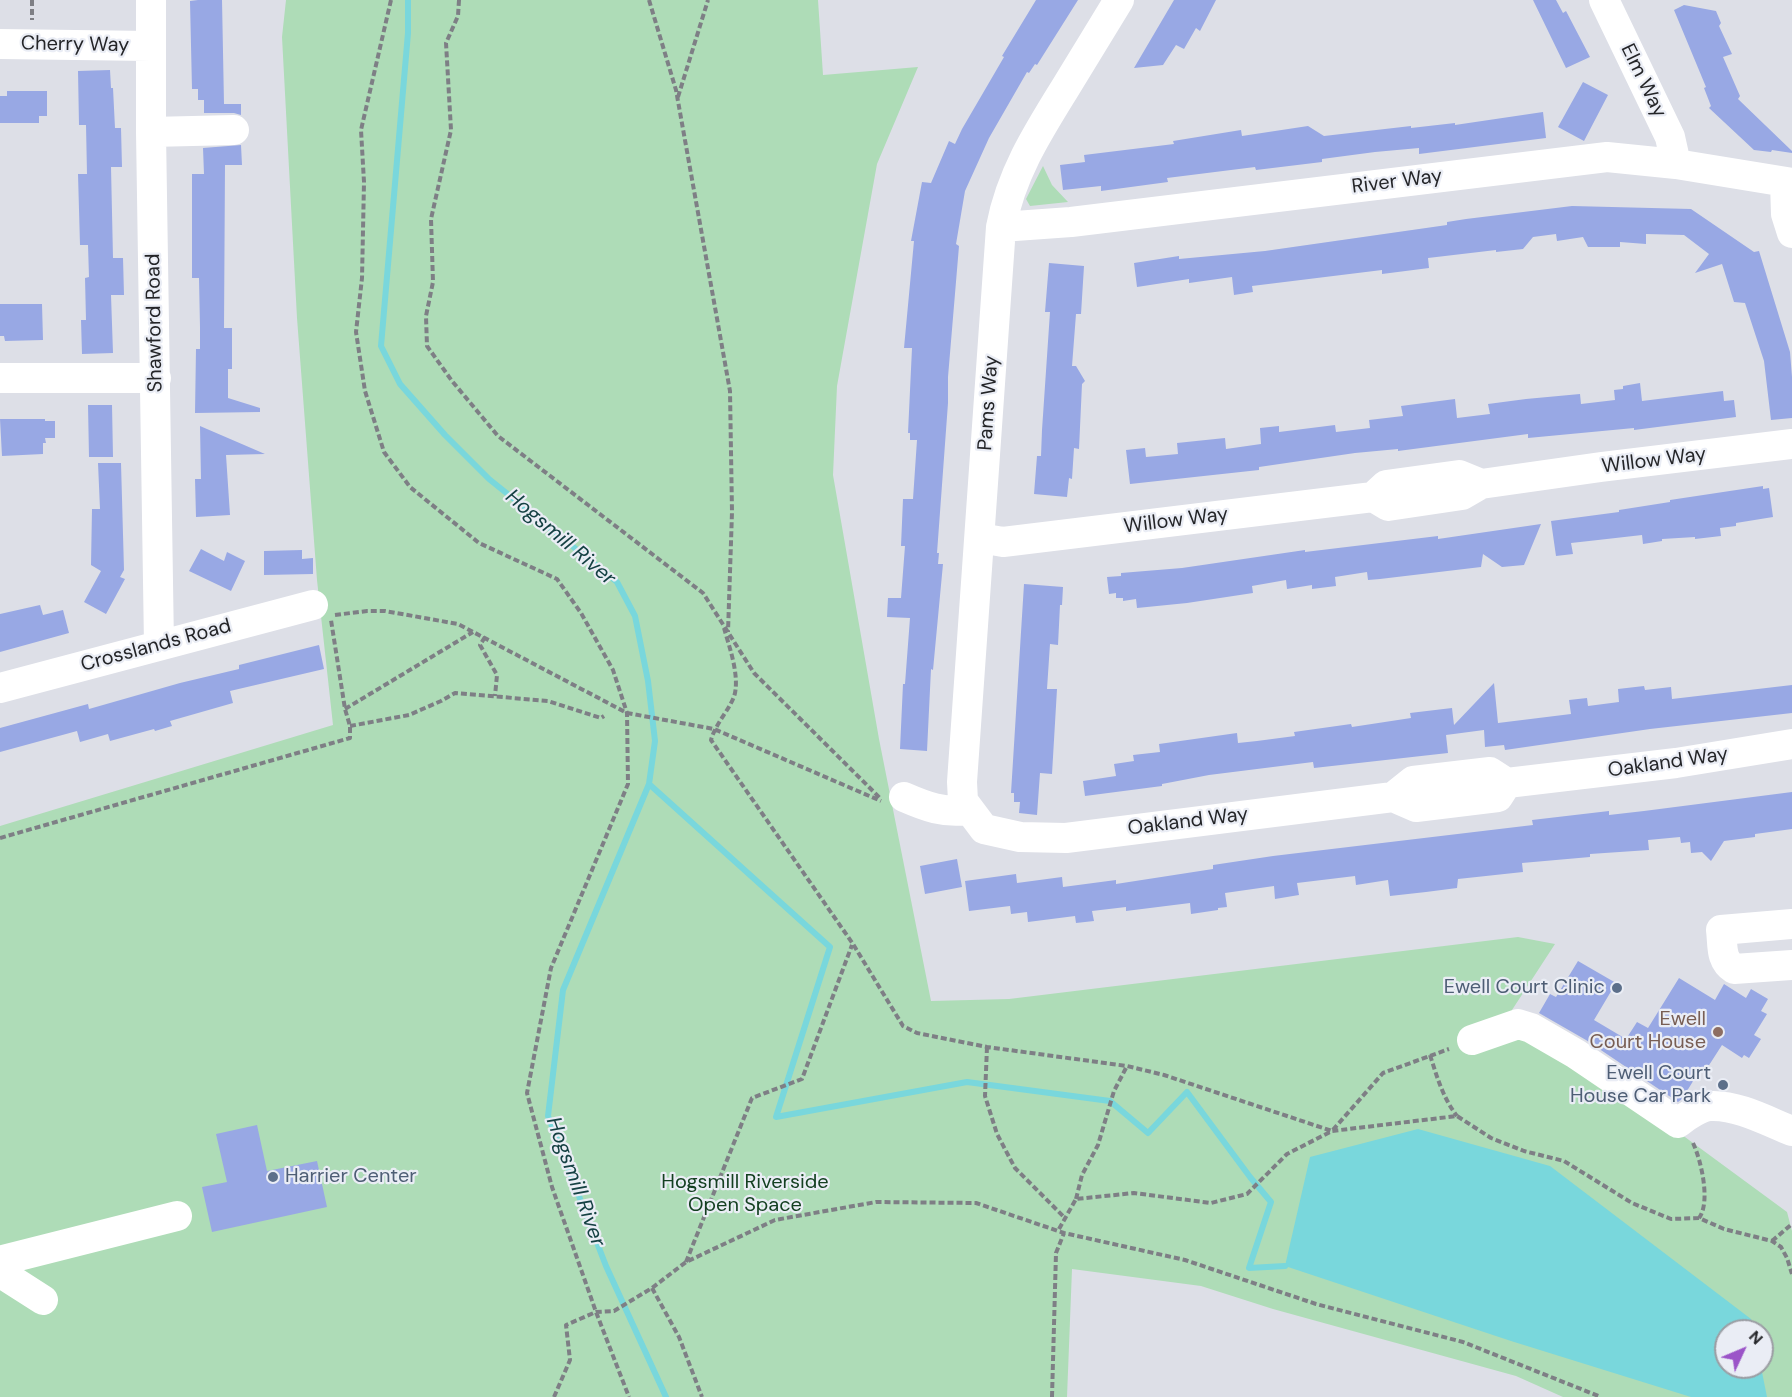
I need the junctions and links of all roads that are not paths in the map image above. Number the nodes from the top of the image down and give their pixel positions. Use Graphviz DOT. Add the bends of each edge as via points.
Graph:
graph roads {
  1 [pos="151,0"];
  2 [pos="1119,0"];
  3 [pos="1604,0"];
  4 [pos="0,44"];
  5 [pos="151,46"];
  6 [pos="234,130"];
  7 [pos="151,132"];
  8 [pos="1676,164"];
  9 [pos="1789,183"];
  10 [pos="1001,227"];
  11 [pos="1792,233"];
  12 [pos="0,378"];
  13 [pos="156,378"];
  14 [pos="1792,444"];
  15 [pos="980,538"];
  16 [pos="322,611"];
  17 [pos="159,645"];
  18 [pos="0,688"];
  19 [pos="1792,744"];
  20 [pos="904,797"];
  21 [pos="976,819"];
  22 [pos="1792,924"];
  23 [pos="1792,965"];
  24 [pos="1472,1040"];
  25 [pos="1792,1131"];
  26 [pos="177,1216"];
  27 [pos="1,1265"];
  28 [pos="43,1300"];
  1 -- 5 [label="street, Shawford Road"];
  2 -- 10 [label="street, Pams Way" via="1029,147 1014,179"];
  3 -- 8 [label="street, Elm Way" via="1670,137"];
  4 -- 5 [label="street, Cherry Way"];
  5 -- 7 [label="street, Shawford Road"];
  6 -- 7 [label="street"];
  7 -- 13 [label="street, Shawford Road"];
  8 -- 9 [label="street, River Way"];
  8 -- 10 [label="street, River Way" via="1607,157 1071,222"];
  9 -- 11 [label="street" via="1786,214"];
  10 -- 15 [label="street, Pams Way"];
  12 -- 13 [label="street"];
  13 -- 17 [label="street, Shawford Road"];
  14 -- 15 [label="street, Willow Way" via="1481,484 1459,475 1386,485 1373,497 1003,542"];
  15 -- 21 [label="street, Pams Way" via="962,782 963,801"];
  16 -- 17 [label="street, Crosslands Road"];
  17 -- 18 [label="street, Crosslands Road"];
  19 -- 21 [label="street, Oakland Way" via="1676,763 1507,783 1498,797 1416,807 1393,797 1066,837 1020,837"];
  20 -- 21 [label="street, Oakland Way"];
  22 -- 23 [label="street" via="1721,930 1724,957 1734,969"];
  24 -- 25 [label="street" via="1518,1024 1576,1054 1678,1123 1709,1105 1735,1109"];
  26 -- 27 [label="street"];
  27 -- 28 [label="street"];
}
